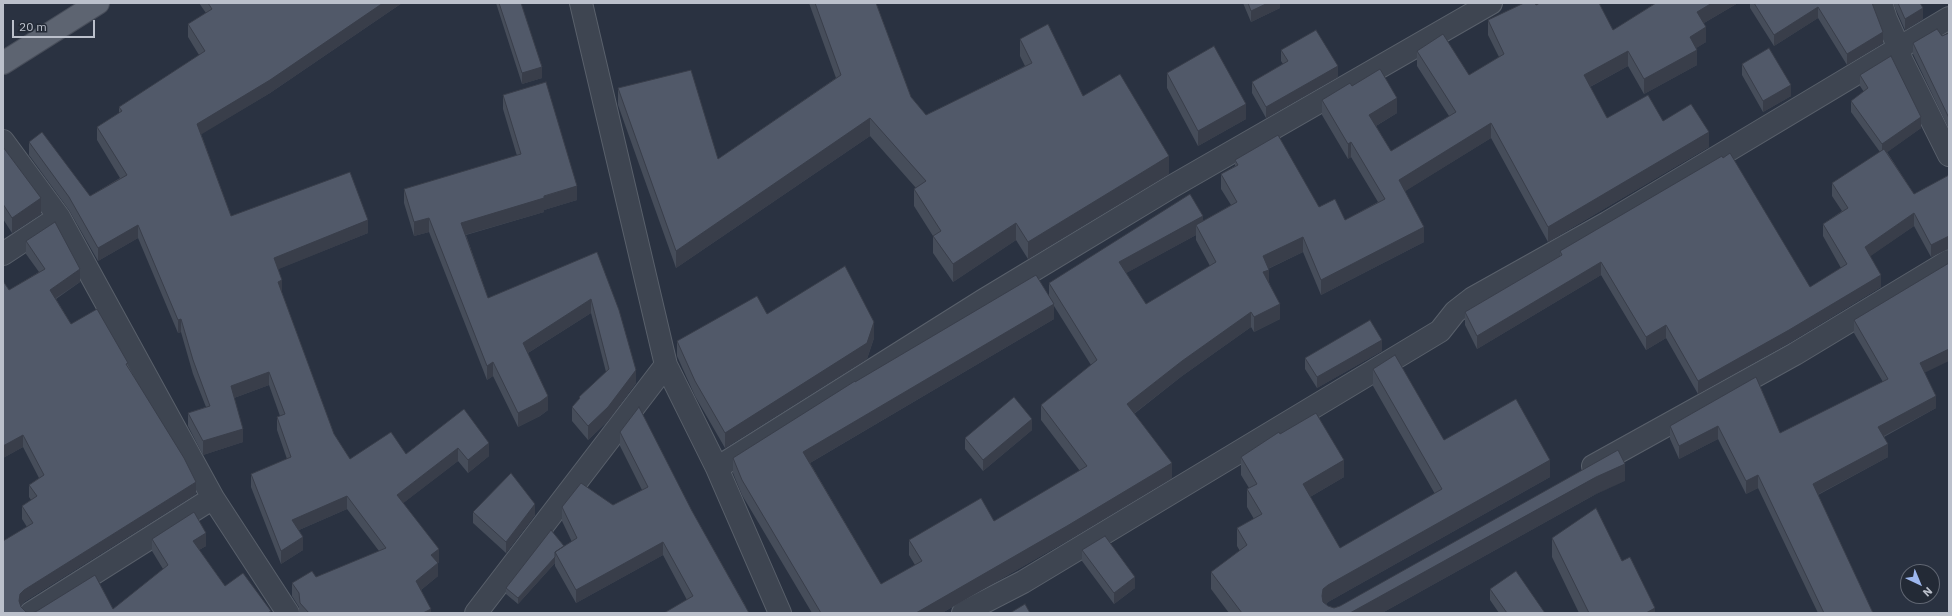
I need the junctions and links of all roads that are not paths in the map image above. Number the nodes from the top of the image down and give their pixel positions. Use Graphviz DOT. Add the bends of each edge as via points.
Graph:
graph roads {
  1 [pos="98,3"];
  2 [pos="581,3"];
  3 [pos="1491,3"];
  4 [pos="1881,3"];
  5 [pos="1949,18"];
  6 [pos="1900,48"];
  7 [pos="3,63"];
  8 [pos="3,141"];
  9 [pos="1949,155"];
  10 [pos="60,217"];
  11 [pos="3,254"];
  12 [pos="1949,261"];
  13 [pos="666,365"];
  14 [pos="717,468"];
  15 [pos="1574,477"];
  16 [pos="213,498"];
  17 [pos="31,613"];
  18 [pos="288,613"];
  19 [pos="476,613"];
  20 [pos="780,613"];
  21 [pos="963,613"];
  1 -- 7 [label="main road"];
  2 -- 13 [label="street"];
  3 -- 14 [label="street" via="1267,142 1171,187 984,300"];
  4 -- 6 [label="street"];
  5 -- 6 [label="street"];
  6 -- 9 [label="street" via="1901,59"];
  6 -- 21 [label="street" via="1607,223 1473,298 1455,312 1440,331 1023,582"];
  8 -- 10 [label="street"];
  10 -- 11 [label="street"];
  10 -- 16 [label="street"];
  12 -- 15 [label="street" via="1795,354"];
  13 -- 14 [label="street"];
  13 -- 19 [label="street"];
  14 -- 20 [label="street"];
  16 -- 17 [label="street"];
  16 -- 18 [label="street"];
}
